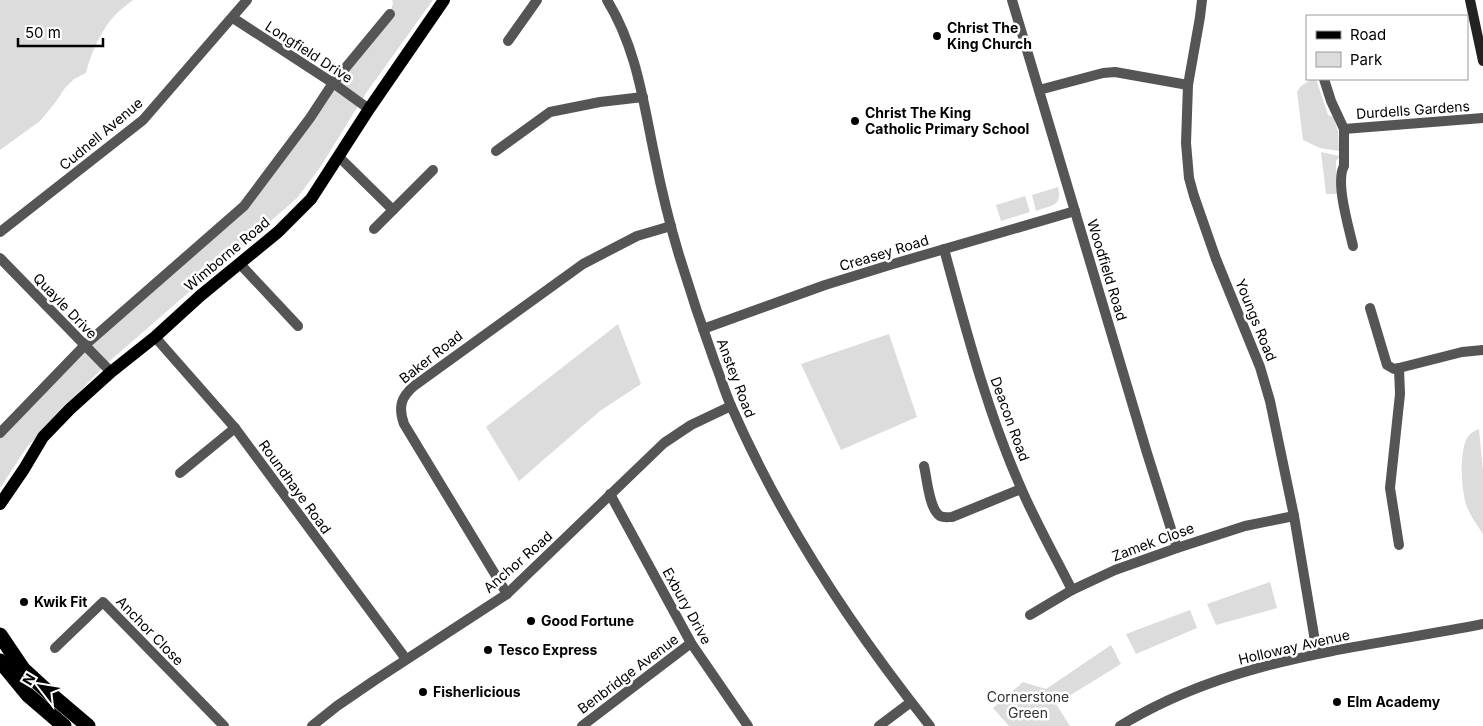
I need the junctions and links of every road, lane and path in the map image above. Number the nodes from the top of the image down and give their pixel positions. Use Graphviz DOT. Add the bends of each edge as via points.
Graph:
graph roads {
  1 [pos="247,0"];
  2 [pos="444,0"];
  3 [pos="537,0"];
  4 [pos="607,0"];
  5 [pos="1012,0"];
  6 [pos="1202,0"];
  7 [pos="1470,0"];
  8 [pos="390,14"];
  9 [pos="233,18"];
  10 [pos="508,41"];
  11 [pos="1483,61"];
  12 [pos="1324,80"];
  13 [pos="332,83"];
  14 [pos="1188,85"];
  15 [pos="1039,90"];
  16 [pos="643,97"];
  17 [pos="369,108"];
  18 [pos="1483,118"];
  19 [pos="1344,129"];
  20 [pos="496,151"];
  21 [pos="338,156"];
  22 [pos="433,170"];
  23 [pos="393,210"];
  24 [pos="1075,211"];
  25 [pos="671,226"];
  26 [pos="374,229"];
  27 [pos="0,232"];
  28 [pos="1353,246"];
  29 [pos="944,249"];
  30 [pos="0,258"];
  31 [pos="240,264"];
  32 [pos="1370,308"];
  33 [pos="298,326"];
  34 [pos="703,328"];
  35 [pos="155,337"];
  36 [pos="85,345"];
  37 [pos="1483,350"];
  38 [pos="1399,368"];
  39 [pos="111,372"];
  40 [pos="731,406"];
  41 [pos="235,428"];
  42 [pos="0,433"];
  43 [pos="924,466"];
  44 [pos="180,473"];
  45 [pos="1021,489"];
  46 [pos="610,494"];
  47 [pos="0,504"];
  48 [pos="1294,516"];
  49 [pos="1399,545"];
  50 [pos="1177,548"];
  51 [pos="1072,590"];
  52 [pos="507,594"];
  53 [pos="1030,615"];
  54 [pos="1483,624"];
  55 [pos="0,635"];
  56 [pos="691,643"];
  57 [pos="55,648"];
  58 [pos="1317,653"];
  59 [pos="406,660"];
  60 [pos="0,661"];
  61 [pos="911,702"];
  62 [pos="64,726"];
  63 [pos="88,726"];
  64 [pos="224,726"];
  65 [pos="312,726"];
  66 [pos="582,726"];
  67 [pos="748,726"];
  68 [pos="879,726"];
  69 [pos="930,726"];
  70 [pos="1120,726"];
  1 -- 9 [label="street, Cudnell Avenue"];
  2 -- 17 [label="main road, Wimborne Road"];
  3 -- 10 [label="street"];
  4 -- 16 [label="street, Anstey Road" via="624,33"];
  5 -- 15 [label="street, Woodfield Road"];
  6 -- 14 [label="street, Youngs Road"];
  7 -- 11 [label="street"];
  8 -- 13 [label="street, Wimborne Road"];
  9 -- 13 [label="street, Longfield Drive"];
  9 -- 27 [label="street, Cudnell Avenue" via="143,120"];
  12 -- 19 [label="street, Durdells Gardens"];
  13 -- 17 [label="street, Longfield Drive"];
  13 -- 36 [label="street, Wimborne Road" via="244,206"];
  14 -- 15 [label="street" via="1115,72"];
  14 -- 48 [label="street, Youngs Road" via="1186,143 1189,178 1216,259 1260,367 1277,430"];
  15 -- 24 [label="street, Woodfield Road"];
  16 -- 20 [label="street" via="550,112"];
  16 -- 25 [label="street, Anstey Road"];
  17 -- 21 [label="main road, Wimborne Road"];
  18 -- 19 [label="street, Durdells Gardens"];
  19 -- 28 [label="street, Durdells Gardens" via="1343,199"];
  21 -- 23 [label="street"];
  21 -- 31 [label="main road, Wimborne Road" via="311,199"];
  22 -- 23 [label="street"];
  23 -- 26 [label="street"];
  24 -- 29 [label="street, Creasey Road"];
  24 -- 50 [label="street, Woodfield Road"];
  25 -- 34 [label="street, Anstey Road"];
  25 -- 52 [label="street, Baker Road" via="637,236 583,264 426,376 403,398 404,424"];
  29 -- 34 [label="street, Creasey Road" via="825,285"];
  29 -- 45 [label="street, Deacon Road" via="976,368"];
  30 -- 36 [label="street, Quayle Drive"];
  31 -- 33 [label="street"];
  31 -- 35 [label="main road, Wimborne Road"];
  32 -- 38 [label="street" via="1387,365"];
  34 -- 40 [label="street, Anstey Road"];
  35 -- 39 [label="main road, Wimborne Road"];
  35 -- 41 [label="street, Roundhaye Road"];
  36 -- 39 [label="street, Quayle Drive"];
  36 -- 42 [label="street, Wimborne Road"];
  37 -- 38 [label="street"];
  38 -- 49 [label="street" via="1400,394 1390,488"];
  39 -- 47 [label="main road, Wimborne Road" via="43,437"];
  40 -- 46 [label="street, Anchor Road" via="691,425 664,443"];
  40 -- 61 [label="street, Anstey Road" via="758,463 824,580"];
  41 -- 44 [label="street"];
  41 -- 59 [label="street, Roundhaye Road"];
  43 -- 45 [label="street" via="934,509 944,517 952,517"];
  45 -- 51 [label="street, Deacon Road"];
  46 -- 52 [label="street, Anchor Road"];
  46 -- 56 [label="street, Exbury Drive"];
  48 -- 50 [label="street, Zamek Close" via="1245,526"];
  48 -- 58 [label="street, Youngs Road"];
  50 -- 51 [label="street, Zamek Close" via="1115,570"];
  51 -- 53 [label="street, Zamek Close"];
  52 -- 59 [label="street, Anchor Road"];
  54 -- 58 [label="street, Holloway Avenue"];
  55 -- 63 [label="highway" via="23,669"];
  56 -- 66 [label="street, Benbridge Avenue"];
  56 -- 67 [label="street, Exbury Drive"];
  57 -- 64 [label="street, Anchor Close" via="103,602"];
  58 -- 70 [label="street, Holloway Avenue" via="1214,682 1154,706"];
  59 -- 65 [label="street, Anchor Road"];
  60 -- 62 [label="highway" via="28,695"];
  61 -- 68 [label="street"];
  61 -- 69 [label="street, Anstey Road"];
}
